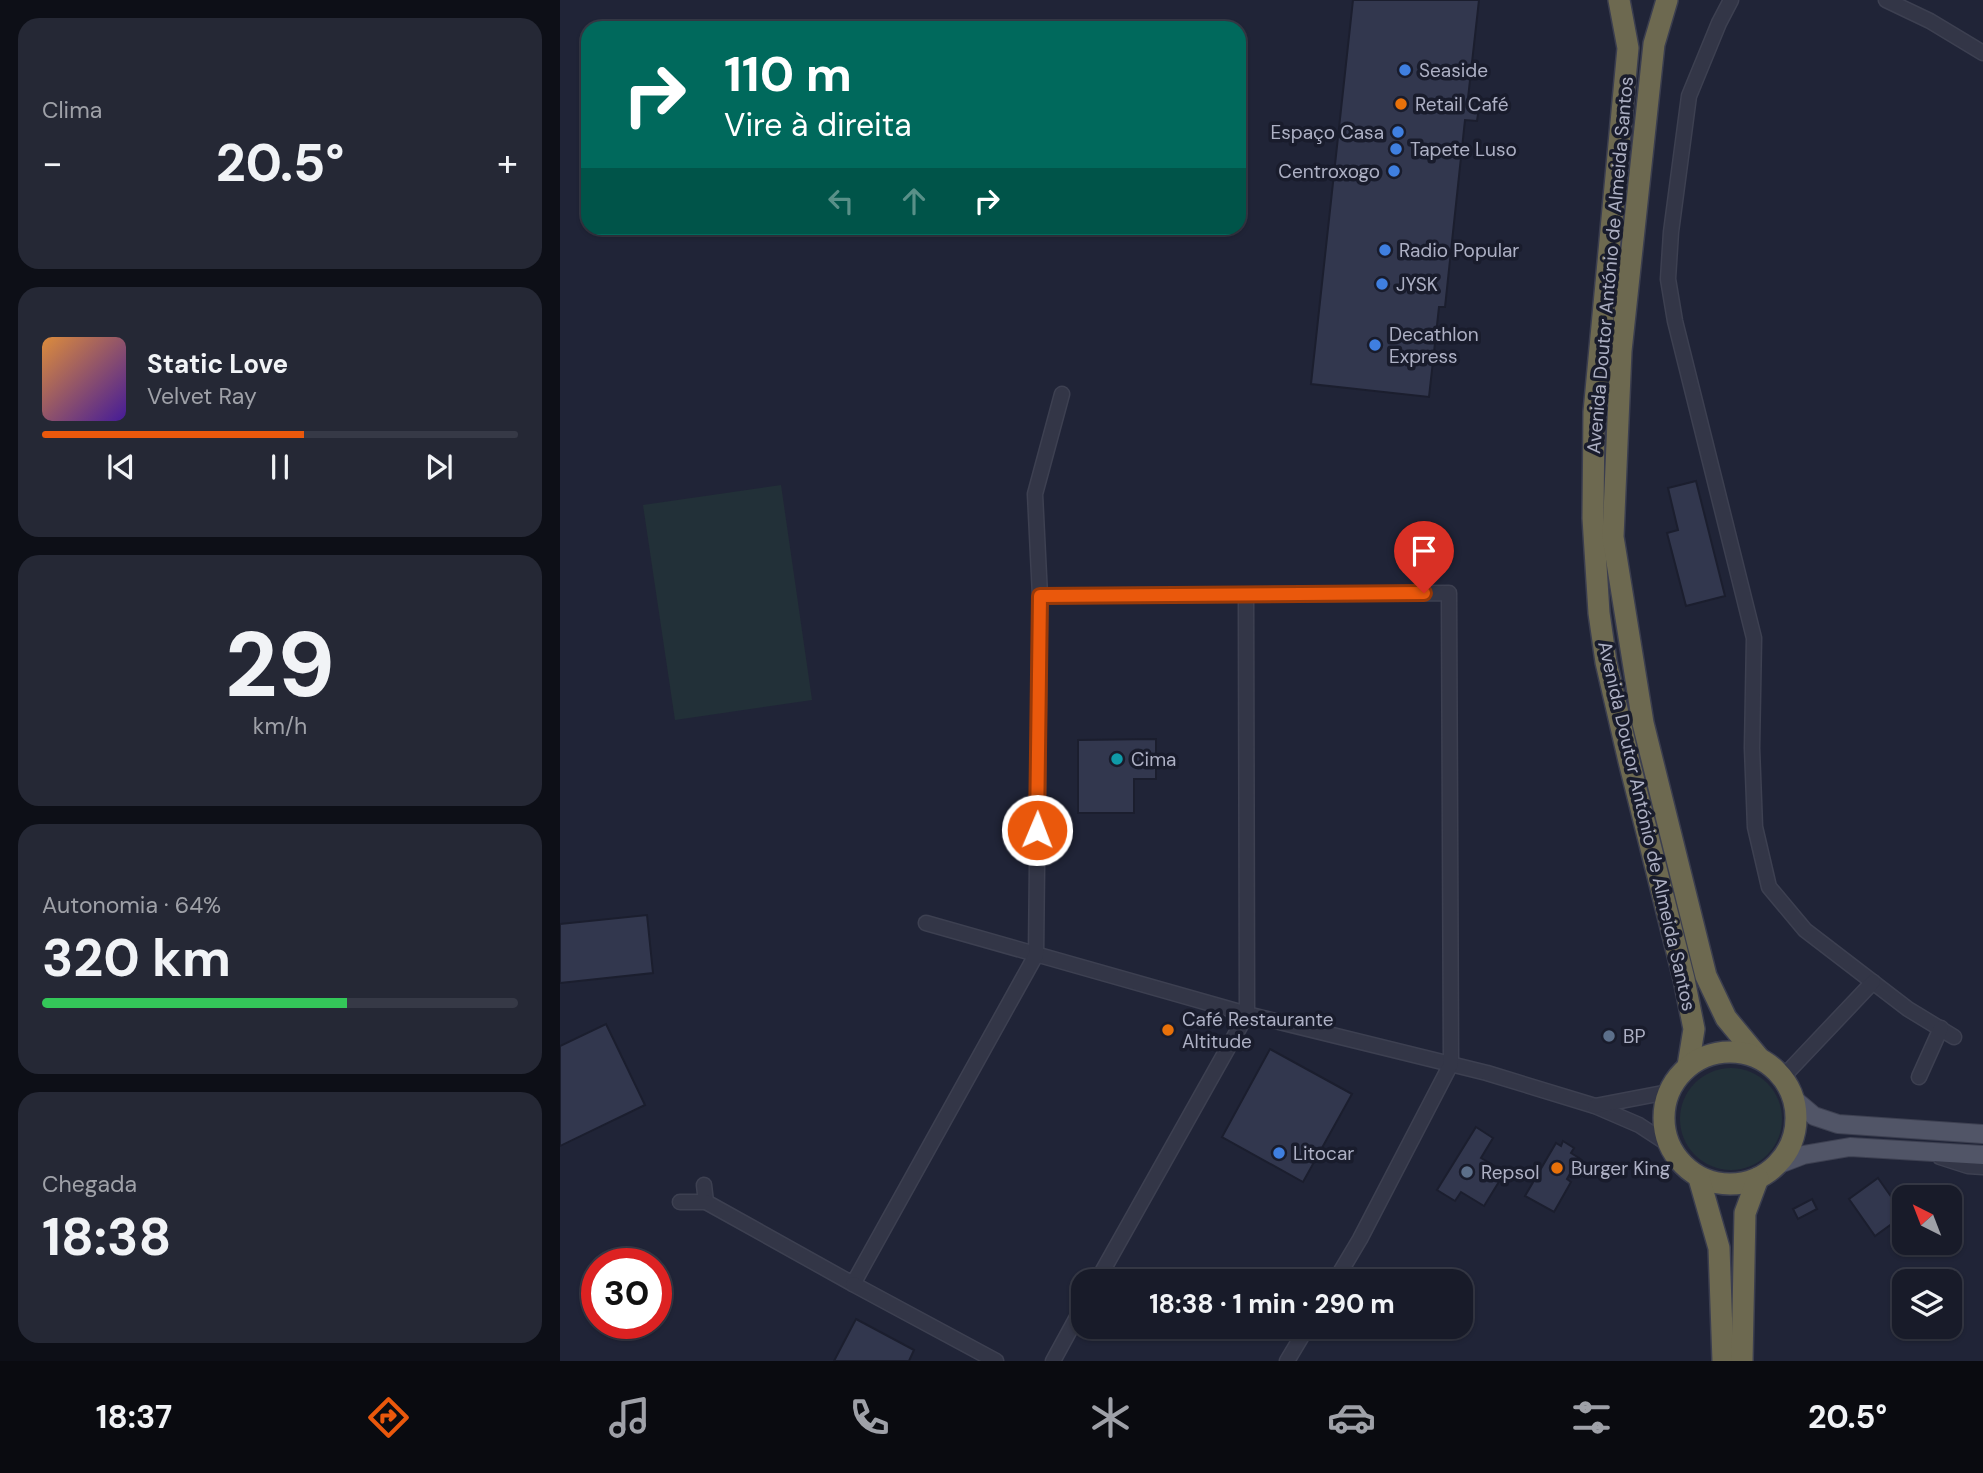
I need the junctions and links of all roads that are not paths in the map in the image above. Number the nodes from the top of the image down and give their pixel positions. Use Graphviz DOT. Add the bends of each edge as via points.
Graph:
graph roads {
  1 [pos="1619,0"];
  2 [pos="1667,0"];
  3 [pos="1731,0"];
  4 [pos="1886,0"];
  5 [pos="1983,52"];
  6 [pos="1062,394"];
  7 [pos="1246,595"];
  8 [pos="1040,596"];
  9 [pos="926,923"];
  10 [pos="1035,955"];
  11 [pos="1873,982"];
  12 [pos="1247,1014"];
  13 [pos="1941,1028"];
  14 [pos="1954,1037"];
  15 [pos="1759,1058"];
  16 [pos="1451,1064"];
  17 [pos="1688,1066"];
  18 [pos="1783,1077"];
  19 [pos="1919,1077"];
  20 [pos="1668,1092"];
  21 [pos="1794,1099"];
  22 [pos="1595,1106"];
  23 [pos="1983,1134"];
  24 [pos="1668,1144"];
  25 [pos="1926,1152"];
  26 [pos="1983,1156"];
  27 [pos="1777,1165"];
  28 [pos="1983,1167"];
  29 [pos="1699,1178"];
  30 [pos="1758,1178"];
  31 [pos="704,1185"];
  32 [pos="680,1202"];
  33 [pos="706,1202"];
  34 [pos="1104,1269"];
  35 [pos="1342,1269"];
  36 [pos="853,1284"];
  37 [pos="1071,1328"];
  38 [pos="1300,1339"];
  39 [pos="996,1361"];
  40 [pos="1053,1361"];
  41 [pos="1287,1361"];
  42 [pos="1723,1361"];
  43 [pos="1742,1361"];
  1 -- 17 [label="highway, Avenida Doutor António de Almeida Santos" via="1628,48 1594,412 1593,519 1606,662 1694,1029"];
  2 -- 15 [label="highway, Avenida Doutor António de Almeida Santos" via="1654,44 1620,351 1613,537 1643,723 1706,976 1726,1018"];
  3 -- 11 [label="street" via="1689,96 1668,279 1754,638 1755,827 1769,887 1805,930"];
  4 -- 5 [label="street"];
  6 -- 8 [label="street" via="1035,494"];
  7 -- 8 [label="street"];
  7 -- 12 [label="street"];
  7 -- 16 [label="street" via="1449,593"];
  8 -- 10 [label="street"];
  9 -- 10 [label="street"];
  10 -- 12 [label="street"];
  10 -- 36 [label="street"];
  11 -- 13 [label="street"];
  11 -- 18 [label="street"];
  12 -- 16 [label="street"];
  12 -- 34 [label="street"];
  13 -- 14 [label="street"];
  13 -- 19 [label="street"];
  15 -- 17 [label="highway" via="1723,1052"];
  15 -- 18 [label="highway"];
  16 -- 22 [label="street"];
  16 -- 35 [label="street"];
  17 -- 20 [label="highway"];
  18 -- 21 [label="highway"];
  20 -- 22 [label="street"];
  20 -- 24 [label="highway" via="1663,1127"];
  21 -- 23 [label="main road" via="1814,1116 1838,1124"];
  21 -- 27 [label="highway" via="1794,1134"];
  22 -- 24 [label="street"];
  24 -- 29 [label="highway"];
  25 -- 26 [label="main road"];
  25 -- 27 [label="main road" via="1850,1147"];
  25 -- 28 [label="street"];
  27 -- 30 [label="highway"];
  29 -- 30 [label="highway" via="1718,1184"];
  29 -- 42 [label="highway" via="1719,1248"];
  30 -- 43 [label="highway" via="1745,1213"];
  31 -- 33 [label="street"];
  32 -- 33 [label="street"];
  33 -- 36 [label="street"];
  36 -- 39 [label="street"];
  37 -- 40 [label="street"];
  38 -- 41 [label="street"];
}
